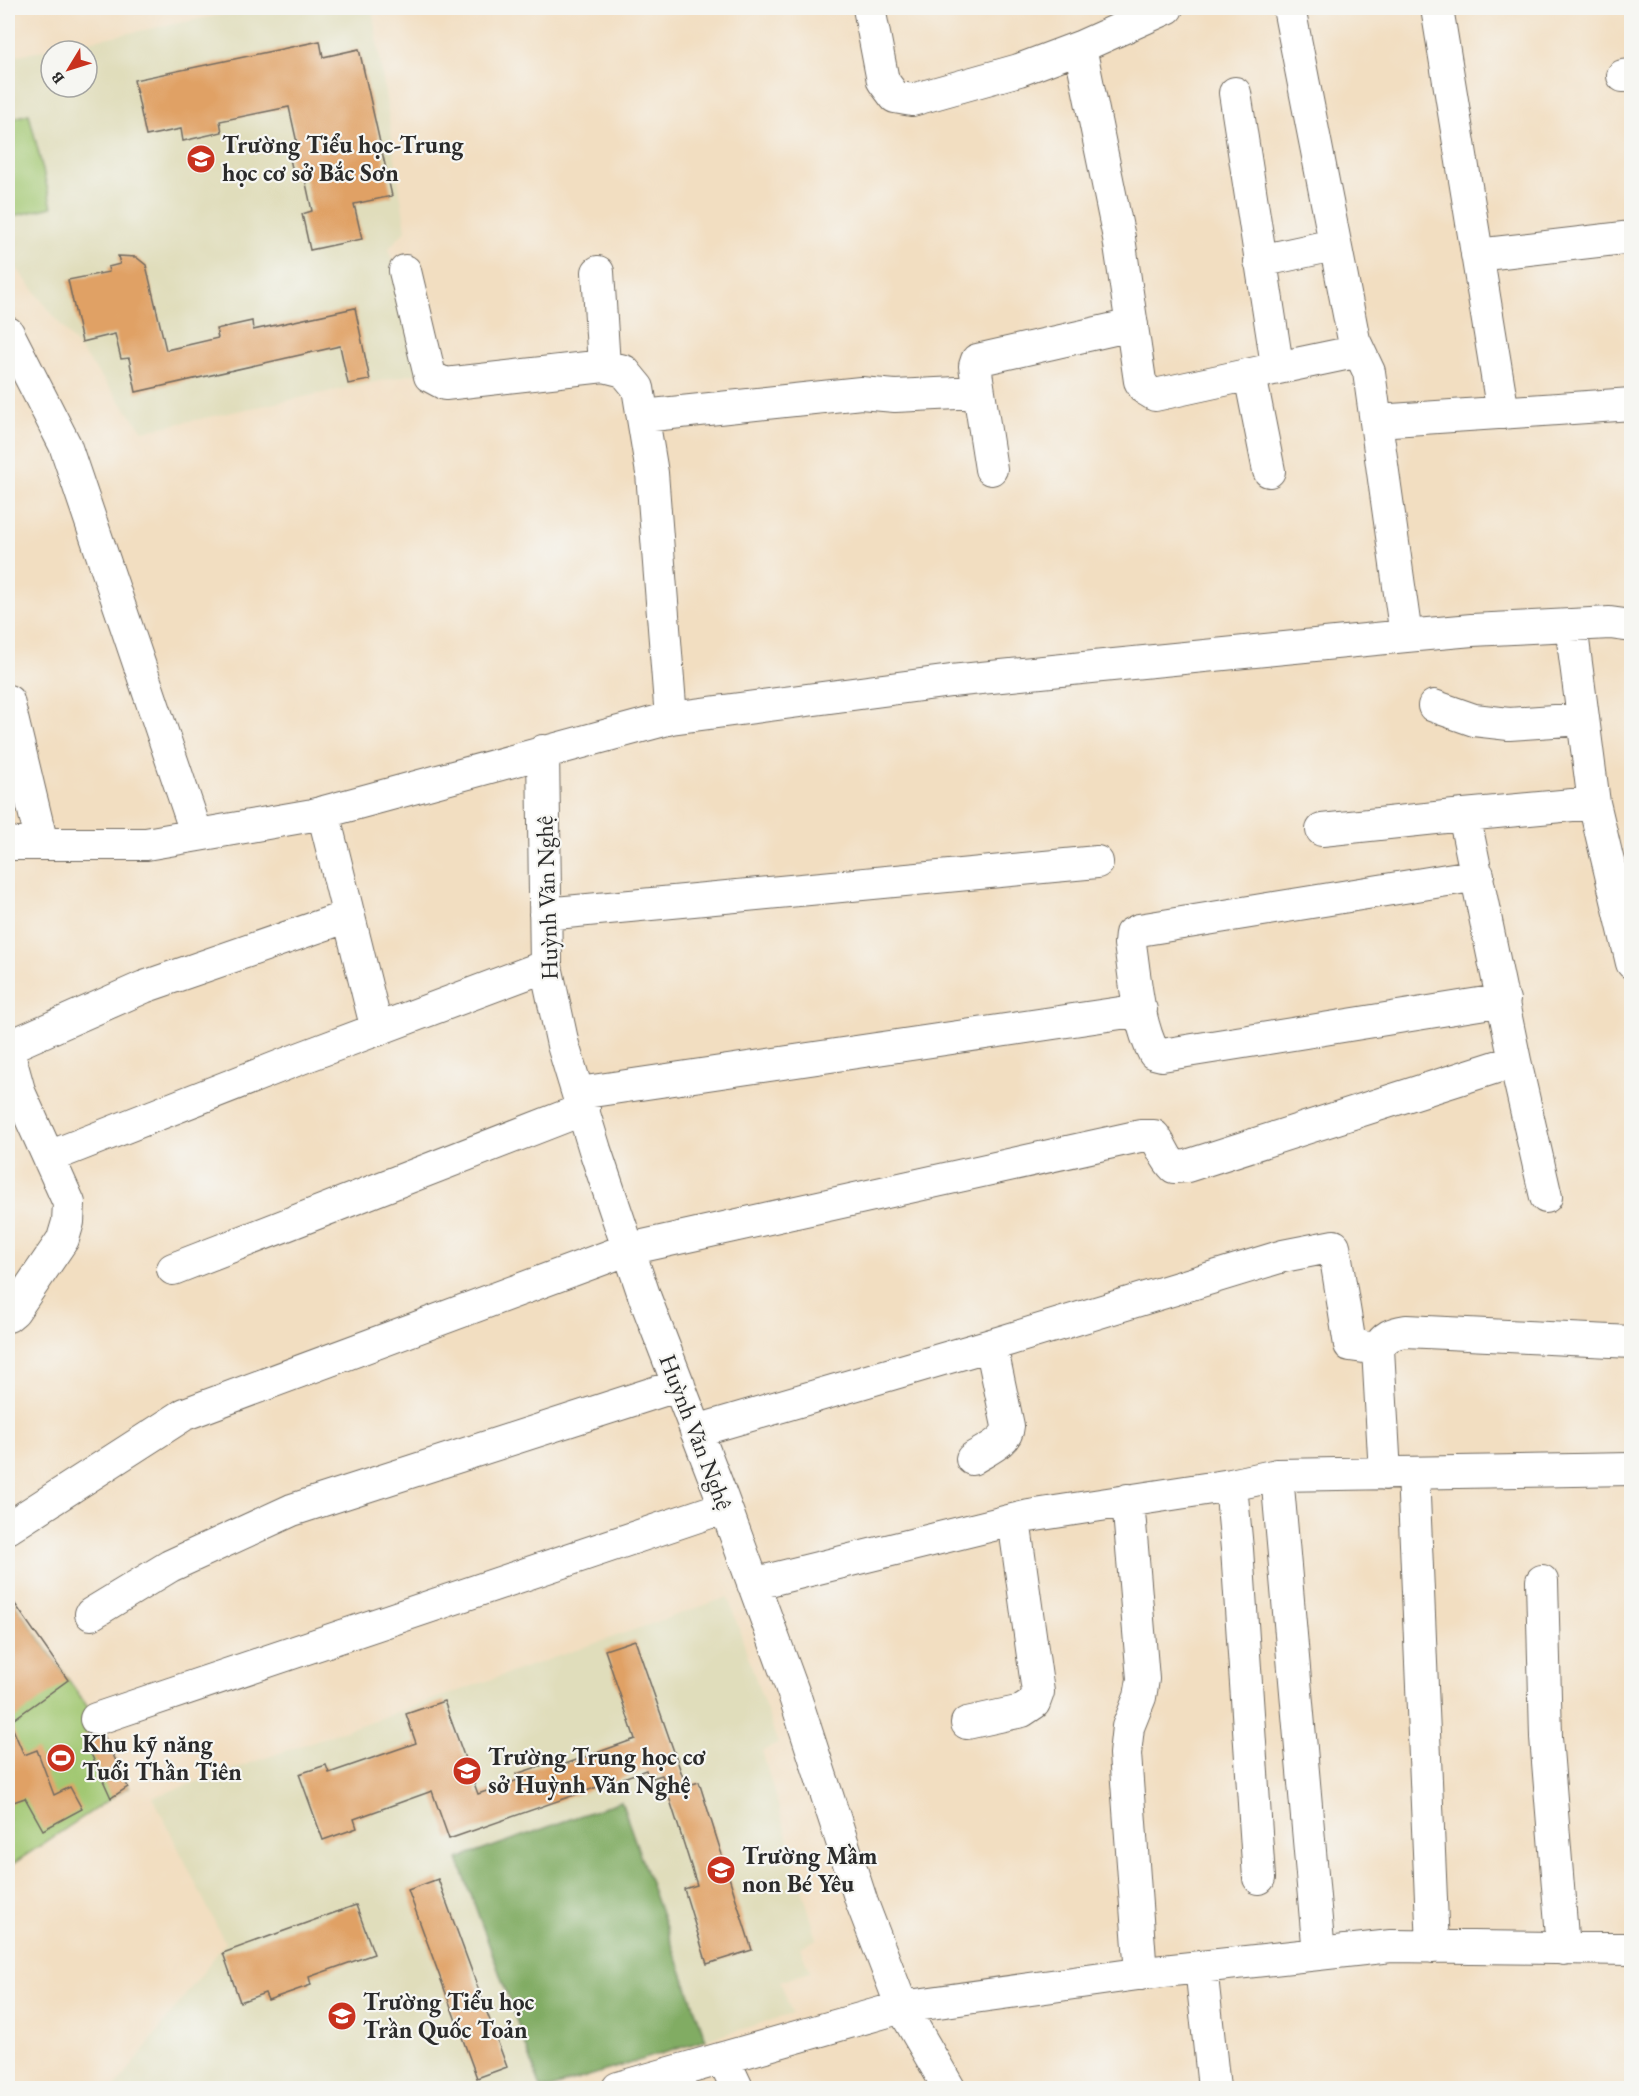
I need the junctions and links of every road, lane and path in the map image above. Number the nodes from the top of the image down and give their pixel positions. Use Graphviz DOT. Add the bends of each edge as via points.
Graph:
graph roads {
  1 [pos="869,8"];
  2 [pos="1167,8"];
  3 [pos="1289,8"];
  4 [pos="1437,8"];
  5 [pos="1080,47"];
  6 [pos="1234,93"];
  7 [pos="1632,237"];
  8 [pos="1334,244"];
  9 [pos="1477,255"];
  10 [pos="1260,261"];
  11 [pos="405,271"];
  12 [pos="598,272"];
  13 [pos="1132,325"];
  14 [pos="8,333"];
  15 [pos="1359,351"];
  16 [pos="604,366"];
  17 [pos="1262,372"];
  18 [pos="978,392"];
  19 [pos="1632,404"];
  20 [pos="1503,413"];
  21 [pos="643,416"];
  22 [pos="1377,421"];
  23 [pos="991,469"];
  24 [pos="1269,471"];
  25 [pos="1571,625"];
  26 [pos="1632,626"];
  27 [pos="1406,636"];
  28 [pos="8,701"];
  29 [pos="1434,706"];
  30 [pos="671,718"];
  31 [pos="1583,719"];
  32 [pos="543,751"];
  33 [pos="1594,803"];
  34 [pos="323,812"];
  35 [pos="1464,815"];
  36 [pos="1322,830"];
  37 [pos="197,835"];
  38 [pos="8,843"];
  39 [pos="42,844"];
  40 [pos="1097,862"];
  41 [pos="1478,875"];
  42 [pos="545,914"];
  43 [pos="349,916"];
  44 [pos="1630,954"];
  45 [pos="546,966"];
  46 [pos="1504,1000"];
  47 [pos="1141,1010"];
  48 [pos="377,1030"];
  49 [pos="8,1049"];
  50 [pos="1515,1061"];
  51 [pos="581,1101"];
  52 [pos="49,1157"];
  53 [pos="1546,1197"];
  54 [pos="629,1249"];
  55 [pos="173,1269"];
  56 [pos="8,1316"];
  57 [pos="1632,1342"];
  58 [pos="991,1345"];
  59 [pos="1378,1349"];
  60 [pos="679,1385"];
  61 [pos="696,1431"];
  62 [pos="972,1459"];
  63 [pos="1631,1468"];
  64 [pos="1399,1473"];
  65 [pos="1277,1475"];
  66 [pos="1231,1485"];
  67 [pos="1128,1500"];
  68 [pos="725,1507"];
  69 [pos="1014,1520"];
  70 [pos="8,1528"];
  71 [pos="1542,1581"];
  72 [pos="753,1584"];
  73 [pos="91,1614"];
  74 [pos="96,1719"];
  75 [pos="967,1723"];
  76 [pos="1259,1878"];
  77 [pos="1432,1947"];
  78 [pos="1563,1949"];
  79 [pos="1632,1949"];
  80 [pos="1319,1954"];
  81 [pos="1201,1967"];
  82 [pos="1141,1974"];
  83 [pos="902,2007"];
  84 [pos="723,2058"];
  85 [pos="618,2088"];
  86 [pos="737,2088"];
  87 [pos="948,2088"];
  88 [pos="1214,2088"];
  1 -- 5 [label="street" via="883,81 895,97 912,100 1019,70"];
  2 -- 5 [label="street"];
  3 -- 8 [label="street"];
  4 -- 9 [label="street"];
  5 -- 13 [label="street" via="1119,238"];
  6 -- 10 [label="street"];
  7 -- 9 [label="street"];
  8 -- 10 [label="street"];
  8 -- 15 [label="street"];
  9 -- 20 [label="street"];
  10 -- 17 [label="street" via="1277,365"];
  11 -- 16 [label="street" via="430,376 436,380 445,384 469,382"];
  12 -- 16 [label="street"];
  13 -- 17 [label="street" via="1140,381 1155,394"];
  13 -- 18 [label="street" via="977,360"];
  14 -- 37 [label="street" via="65,445"];
  15 -- 17 [label="street"];
  15 -- 22 [label="street" via="1369,372"];
  16 -- 21 [label="street" via="624,371 638,388"];
  17 -- 24 [label="street"];
  18 -- 21 [label="street" via="895,396 861,393"];
  18 -- 23 [label="street"];
  19 -- 20 [label="street"];
  20 -- 22 [label="street"];
  21 -- 30 [label="street" via="652,472"];
  22 -- 27 [label="street"];
  25 -- 26 [label="street"];
  25 -- 27 [label="street"];
  25 -- 31 [label="street"];
  27 -- 30 [label="street" via="951,681"];
  28 -- 39 [label="street"];
  29 -- 31 [label="street" via="1474,720 1509,724"];
  30 -- 32 [label="street"];
  31 -- 33 [label="street"];
  32 -- 34 [label="street"];
  32 -- 42 [label="street, Huỳnh Văn Nghệ"];
  33 -- 35 [label="street"];
  33 -- 44 [label="street"];
  34 -- 37 [label="street"];
  34 -- 43 [label="street"];
  35 -- 36 [label="street"];
  35 -- 41 [label="street"];
  37 -- 39 [label="street" via="146,844"];
  38 -- 39 [label="street"];
  40 -- 42 [label="street"];
  41 -- 46 [label="street"];
  41 -- 47 [label="street" via="1139,930 1131,934 1130,944"];
  42 -- 45 [label="street, Huỳnh Văn Nghệ"];
  43 -- 48 [label="street"];
  43 -- 49 [label="street" via="144,987"];
  45 -- 48 [label="street"];
  45 -- 51 [label="street, Huỳnh Văn Nghệ" via="563,1045"];
  46 -- 47 [label="street" via="1162,1055 1154,1053"];
  46 -- 50 [label="street"];
  47 -- 51 [label="street"];
  48 -- 52 [label="street"];
  49 -- 52 [label="street" via="20,1094"];
  50 -- 53 [label="street"];
  50 -- 54 [label="street" via="1187,1166 1174,1167 1154,1136 1140,1136"];
  51 -- 54 [label="street, Huỳnh Văn Nghệ"];
  51 -- 55 [label="street"];
  52 -- 56 [label="street" via="69,1203 68,1222 63,1239"];
  54 -- 60 [label="street, Huỳnh Văn Nghệ"];
  54 -- 70 [label="street" via="185,1414"];
  57 -- 59 [label="street" via="1406,1331 1392,1333"];
  58 -- 59 [label="street" via="1284,1256 1335,1246 1350,1345"];
  58 -- 61 [label="street"];
  58 -- 62 [label="street" via="1008,1432"];
  59 -- 64 [label="street"];
  60 -- 61 [label="street, Huỳnh Văn Nghệ"];
  60 -- 73 [label="street" via="292,1510 170,1566"];
  61 -- 68 [label="street, Huỳnh Văn Nghệ"];
  63 -- 64 [label="street"];
  64 -- 65 [label="street"];
  64 -- 77 [label="street"];
  65 -- 66 [label="street"];
  65 -- 80 [label="street"];
  66 -- 67 [label="street"];
  66 -- 76 [label="street"];
  67 -- 69 [label="street"];
  67 -- 82 [label="street" via="1143,1679 1128,1727 1125,1754"];
  68 -- 72 [label="street, Huỳnh Văn Nghệ"];
  68 -- 74 [label="street"];
  69 -- 72 [label="street"];
  69 -- 75 [label="street" via="1038,1692 1034,1703 1022,1712"];
  71 -- 78 [label="street" via="1546,1737"];
  72 -- 83 [label="street, Huỳnh Văn Nghệ" via="795,1697 862,1903"];
  77 -- 78 [label="street"];
  77 -- 80 [label="street" via="1391,1946"];
  78 -- 79 [label="street"];
  80 -- 81 [label="street"];
  81 -- 82 [label="street"];
  81 -- 88 [label="street"];
  82 -- 83 [label="street"];
  83 -- 84 [label="street"];
  83 -- 87 [label="street, Huỳnh Văn Nghệ"];
  84 -- 85 [label="street"];
  84 -- 86 [label="street"];
}
